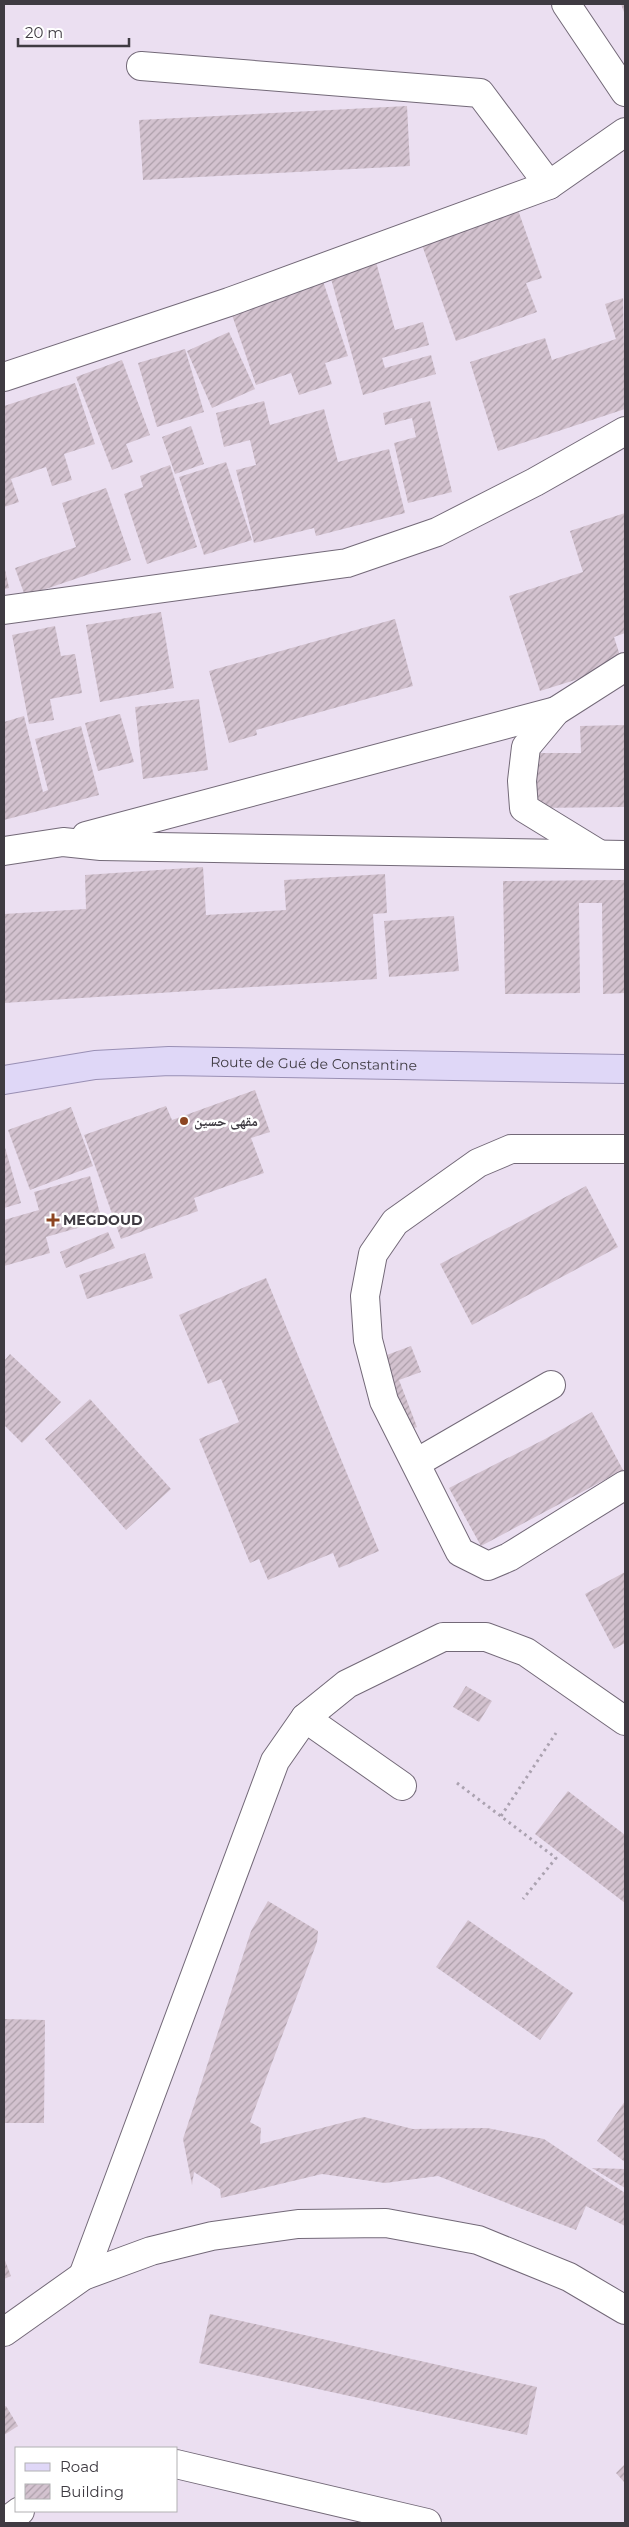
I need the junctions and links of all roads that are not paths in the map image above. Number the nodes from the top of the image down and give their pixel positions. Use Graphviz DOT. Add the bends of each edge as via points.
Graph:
graph roads {
  1 [pos="566,4"];
  2 [pos="141,66"];
  3 [pos="625,92"];
  4 [pos="625,132"];
  5 [pos="549,185"];
  6 [pos="4,377"];
  7 [pos="625,431"];
  8 [pos="4,610"];
  9 [pos="625,667"];
  10 [pos="556,711"];
  11 [pos="63,842"];
  12 [pos="4,851"];
  13 [pos="613,855"];
  14 [pos="625,1069"];
  15 [pos="4,1080"];
  16 [pos="625,1149"];
  17 [pos="551,1385"];
  18 [pos="416,1463"];
  19 [pos="625,1485"];
  20 [pos="305,1718"];
  21 [pos="625,1720"];
  22 [pos="402,1786"];
  23 [pos="84,2276"];
  24 [pos="625,2310"];
  25 [pos="4,2332"];
  26 [pos="178,2464"];
  27 [pos="19,2512"];
  28 [pos="4,2523"];
  29 [pos="427,2523"];
  1 -- 3 [label="street"];
  2 -- 5 [label="street" via="480,93"];
  4 -- 5 [label="street"];
  5 -- 6 [label="street" via="229,302"];
  7 -- 8 [label="street" via="437,532 347,563"];
  9 -- 10 [label="street"];
  10 -- 11 [label="street"];
  10 -- 13 [label="street" via="526,746 522,781 524,808"];
  11 -- 12 [label="street"];
  11 -- 13 [label="street" via="111,846"];
  14 -- 15 [label="main road, Route de Gué de Constantine" via="169,1061 95,1065"];
  16 -- 18 [label="street" via="511,1149 478,1163 395,1222 373,1254 365,1296 368,1340 384,1401"];
  17 -- 18 [label="street"];
  18 -- 19 [label="street" via="460,1552 488,1566 509,1557"];
  20 -- 21 [label="street" via="347,1684 443,1637 486,1637 526,1652"];
  20 -- 22 [label="street"];
  20 -- 23 [label="street" via="275,1761"];
  23 -- 24 [label="street" via="151,2251 212,2236 298,2224 386,2223 478,2240 569,2277"];
  23 -- 25 [label="street"];
  26 -- 29 [label="street"];
  27 -- 28 [label="street"];
}
